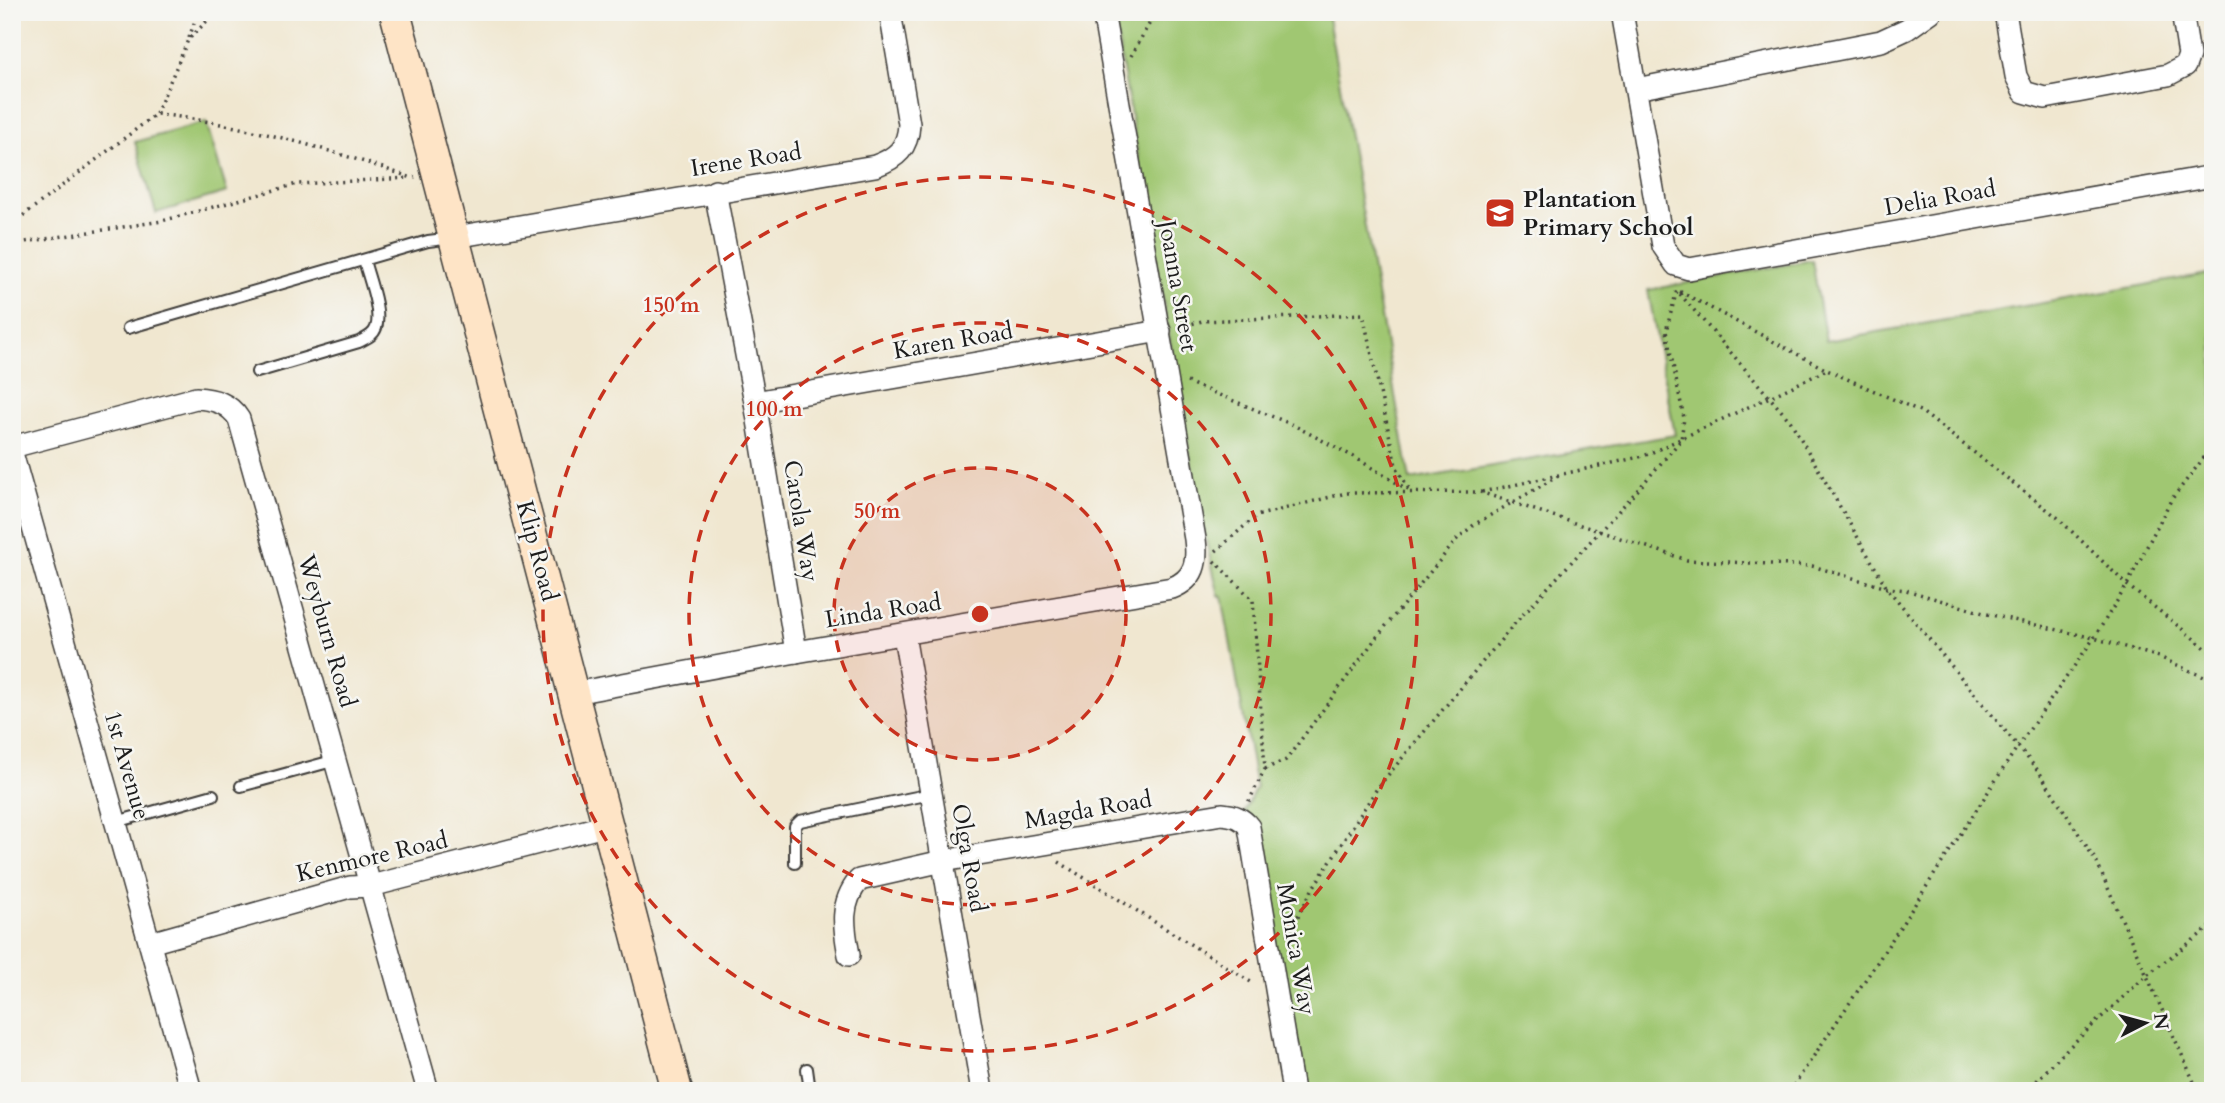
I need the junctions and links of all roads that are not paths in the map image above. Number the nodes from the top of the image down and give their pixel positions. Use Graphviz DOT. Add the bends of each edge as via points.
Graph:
graph roads {
  1 [pos="395,12"];
  2 [pos="890,12"];
  3 [pos="1102,12"];
  4 [pos="1622,12"];
  5 [pos="1931,12"];
  6 [pos="2005,12"];
  7 [pos="2182,12"];
  8 [pos="1636,89"];
  9 [pos="2213,176"];
  10 [pos="715,191"];
  11 [pos="455,237"];
  12 [pos="363,260"];
  13 [pos="128,328"];
  14 [pos="1160,331"];
  15 [pos="257,372"];
  16 [pos="755,402"];
  17 [pos="12,447"];
  18 [pos="12,453"];
  19 [pos="18,498"];
  20 [pos="1194,570"];
  21 [pos="904,635"];
  22 [pos="796,652"];
  23 [pos="574,693"];
  24 [pos="336,760"];
  25 [pos="241,786"];
  26 [pos="931,794"];
  27 [pos="213,795"];
  28 [pos="1241,819"];
  29 [pos="116,822"];
  30 [pos="608,825"];
  31 [pos="943,861"];
  32 [pos="795,863"];
  33 [pos="371,886"];
  34 [pos="150,943"];
  35 [pos="849,956"];
  36 [pos="807,1069"];
  37 [pos="191,1091"];
  38 [pos="428,1091"];
  39 [pos="677,1091"];
  40 [pos="810,1091"];
  41 [pos="982,1091"];
  42 [pos="1293,1091"];
  1 -- 11 [label="street, Klip Road"];
  2 -- 10 [label="street, Irene Road" via="909,124 903,150 875,166"];
  3 -- 14 [label="street, Joanna Street"];
  4 -- 8 [label="street"];
  5 -- 8 [label="street" via="1881,41"];
  6 -- 7 [label="street" via="2016,76 2024,92 2045,99 2168,75 2185,66 2189,55"];
  8 -- 9 [label="street, Delia Road" via="1663,246 1676,265 1689,269"];
  10 -- 11 [label="street, Irene Road"];
  10 -- 16 [label="street, Carola Way"];
  11 -- 12 [label="lane" via="428,240"];
  11 -- 23 [label="street, Klip Road"];
  12 -- 13 [label="lane"];
  12 -- 15 [label="lane" via="378,315 370,336"];
  14 -- 16 [label="street, Karen Road"];
  14 -- 20 [label="street, Joanna Street" via="1195,539"];
  16 -- 22 [label="street, Carola Way"];
  17 -- 24 [label="street, Weyburn Road" via="195,398 211,398 233,410 245,437"];
  18 -- 19 [label="street, 1st Avenue"];
  19 -- 29 [label="street, 1st Avenue"];
  20 -- 21 [label="street, Linda Road" via="1172,589"];
  21 -- 22 [label="street, Linda Road"];
  21 -- 26 [label="street, Olga Road"];
  22 -- 23 [label="street, Linda Road"];
  23 -- 30 [label="street, Klip Road"];
  24 -- 25 [label="lane"];
  24 -- 33 [label="street, Weyburn Road"];
  26 -- 31 [label="street, Olga Road"];
  26 -- 32 [label="lane" via="800,821 795,826"];
  27 -- 29 [label="lane"];
  28 -- 31 [label="street, Magda Road" via="1223,814"];
  28 -- 42 [label="street, Monica Way" via="1249,827"];
  29 -- 34 [label="street, 1st Avenue"];
  30 -- 33 [label="street, Kenmore Road"];
  30 -- 39 [label="street, Klip Road"];
  31 -- 35 [label="street, Magda Road" via="859,880 845,905"];
  31 -- 41 [label="street, Olga Road"];
  33 -- 34 [label="street, Kenmore Road" via="350,887"];
  33 -- 38 [label="street, Weyburn Road"];
  34 -- 37 [label="street, 1st Avenue"];
  36 -- 40 [label="lane"];
}
